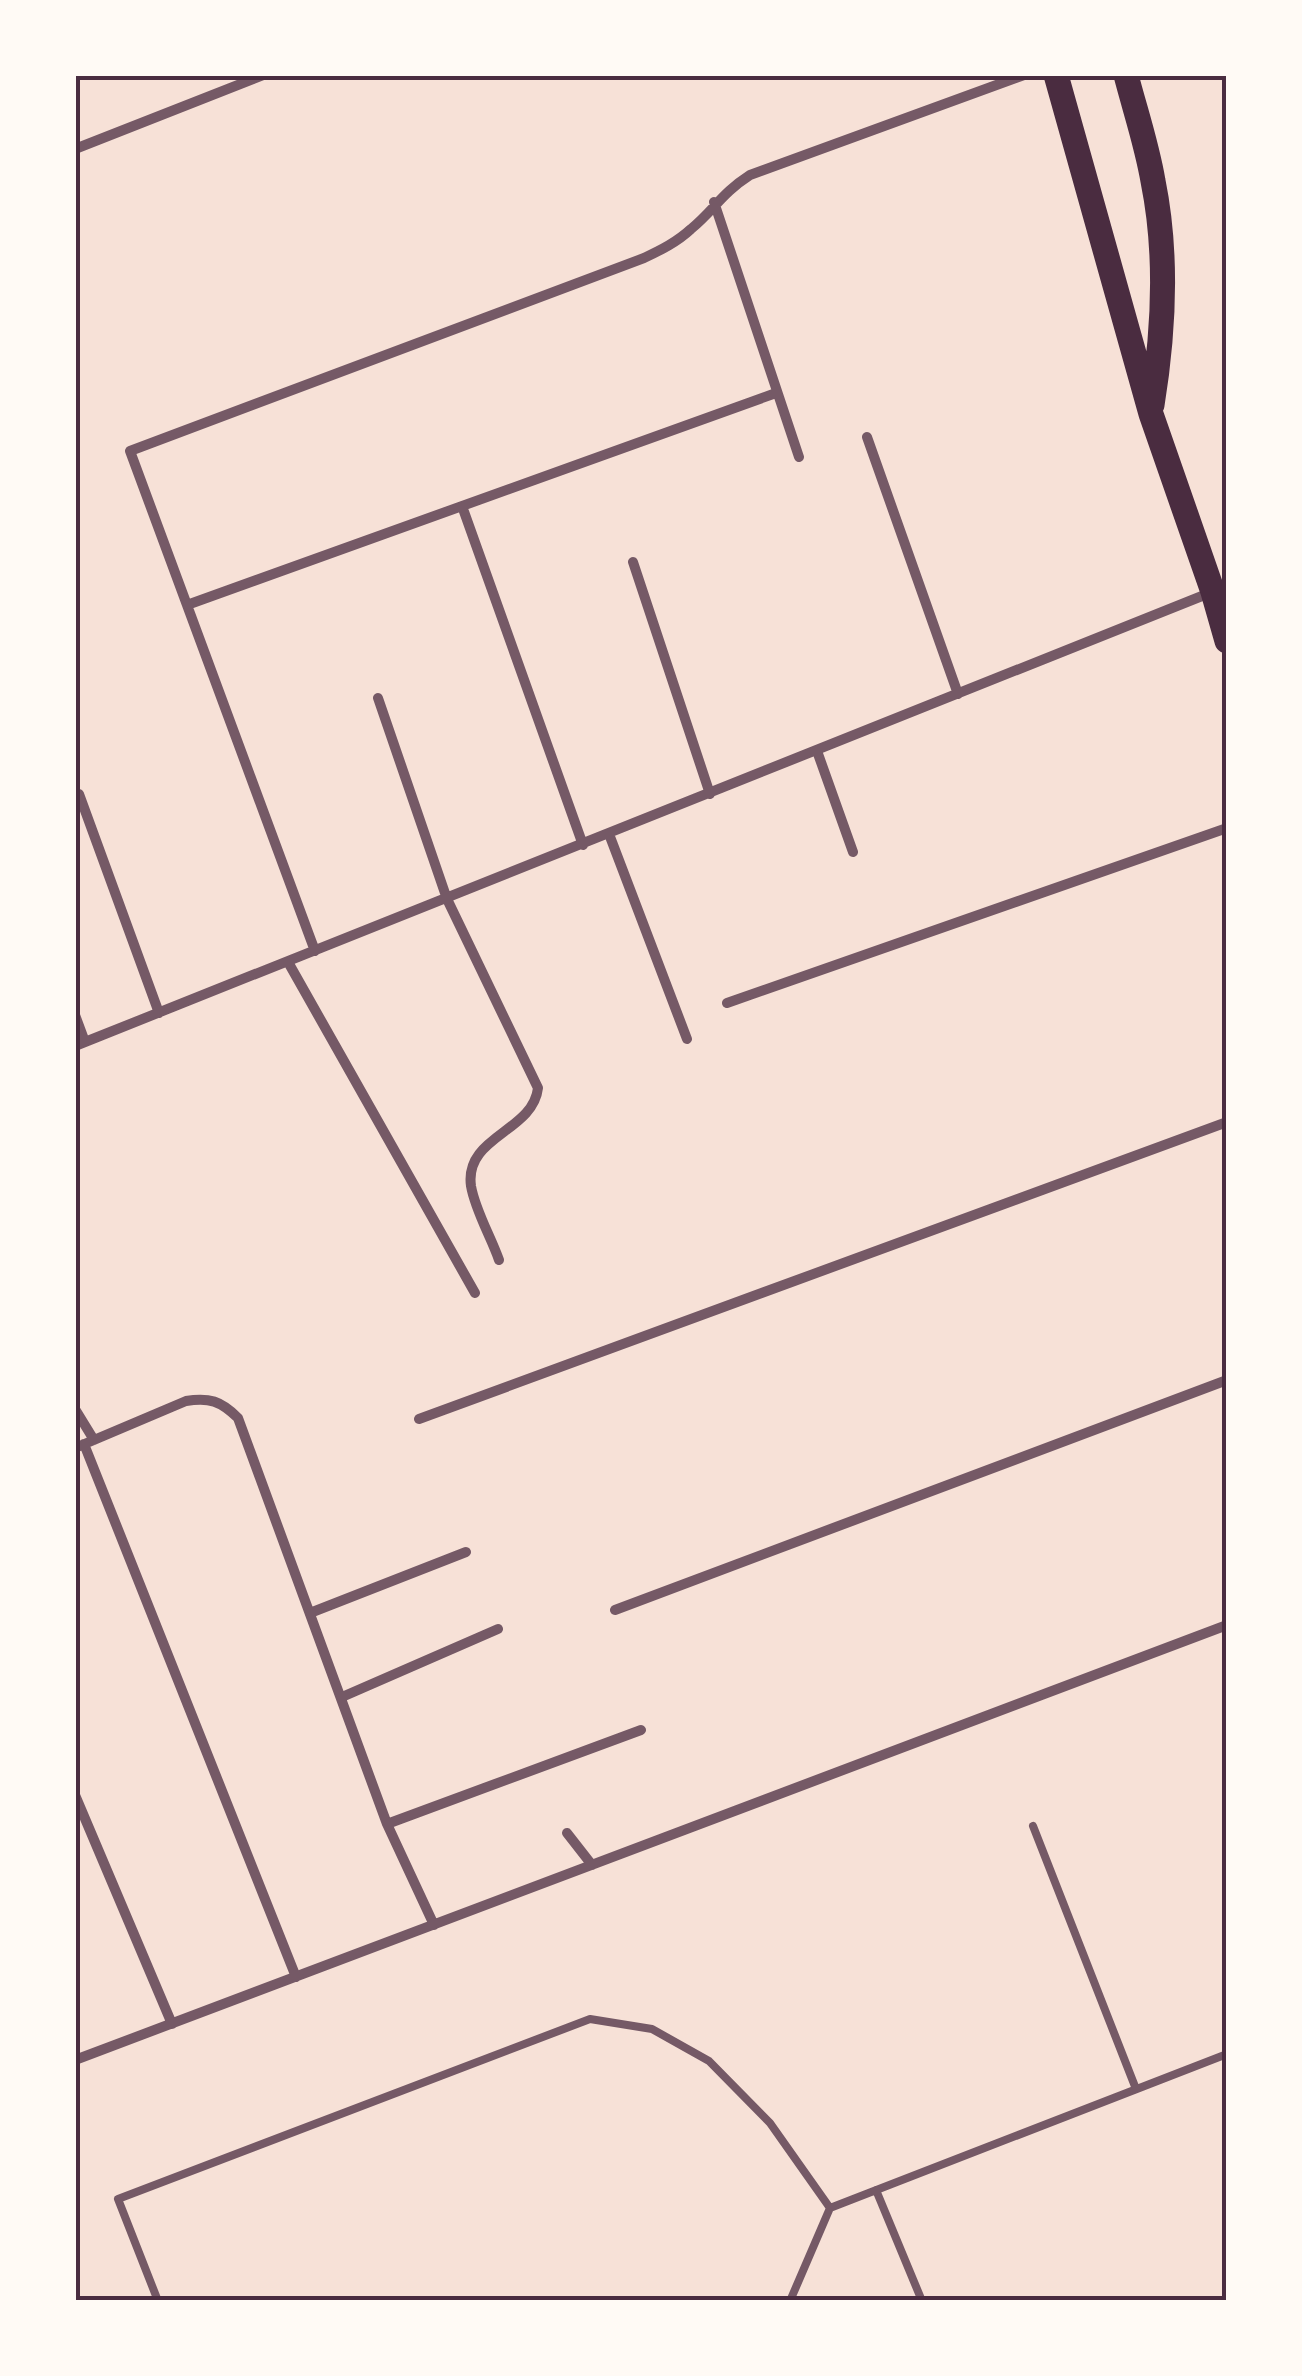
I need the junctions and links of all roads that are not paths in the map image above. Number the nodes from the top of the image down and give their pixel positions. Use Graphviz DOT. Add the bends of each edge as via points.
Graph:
graph roads {
  1 [pos="263,75"];
  2 [pos="1024,75"];
  3 [pos="1056,75"];
  4 [pos="1126,75"];
  5 [pos="75,149"];
  6 [pos="714,202"];
  7 [pos="776,392"];
  8 [pos="1151,414"];
  9 [pos="867,437"];
  10 [pos="799,457"];
  11 [pos="462,506"];
  12 [pos="633,562"];
  13 [pos="1214,592"];
  14 [pos="187,605"];
  15 [pos="1227,641"];
  16 [pos="958,694"];
  17 [pos="378,698"];
  18 [pos="817,751"];
  19 [pos="79,794"];
  20 [pos="710,794"];
  21 [pos="1227,828"];
  22 [pos="609,834"];
  23 [pos="583,845"];
  24 [pos="854,852"];
  25 [pos="447,899"];
  26 [pos="316,951"];
  27 [pos="288,962"];
  28 [pos="727,1003"];
  29 [pos="160,1013"];
  30 [pos="75,1015"];
  31 [pos="687,1039"];
  32 [pos="80,1044"];
  33 [pos="1227,1122"];
  34 [pos="500,1260"];
  35 [pos="475,1293"];
  36 [pos="1227,1380"];
  37 [pos="75,1409"];
  38 [pos="419,1419"];
  39 [pos="85,1444"];
  40 [pos="466,1552"];
  41 [pos="615,1610"];
  42 [pos="310,1613"];
  43 [pos="1227,1625"];
  44 [pos="498,1629"];
  45 [pos="342,1698"];
  46 [pos="640,1730"];
  47 [pos="75,1795"];
  48 [pos="387,1824"];
  49 [pos="1033,1826"];
  50 [pos="567,1833"];
  51 [pos="592,1865"];
  52 [pos="434,1925"];
  53 [pos="296,1977"];
  54 [pos="172,2024"];
  55 [pos="1227,2054"];
  56 [pos="75,2060"];
  57 [pos="1136,2089"];
  58 [pos="876,2190"];
  59 [pos="830,2208"];
  60 [pos="158,2301"];
  61 [pos="790,2301"];
  62 [pos="922,2301"];
  1 -- 5 [label="street"];
  2 -- 6 [label="street" via="750,175"];
  3 -- 8 [label="main road"];
  4 -- 8 [label="main road" via="1153,179 1163,267"];
  6 -- 7 [label="street"];
  6 -- 14 [label="street" via="695,226 644,258 130,451"];
  7 -- 10 [label="street"];
  7 -- 11 [label="street"];
  8 -- 13 [label="main road"];
  9 -- 16 [label="street"];
  11 -- 14 [label="street"];
  11 -- 23 [label="street"];
  12 -- 20 [label="street"];
  13 -- 15 [label="main road"];
  13 -- 16 [label="street"];
  14 -- 26 [label="street"];
  16 -- 18 [label="street"];
  17 -- 25 [label="street"];
  18 -- 20 [label="street"];
  18 -- 24 [label="street"];
  19 -- 29 [label="street"];
  20 -- 22 [label="street"];
  21 -- 28 [label="street"];
  22 -- 23 [label="street"];
  22 -- 31 [label="street"];
  23 -- 25 [label="street"];
  25 -- 26 [label="street"];
  25 -- 34 [label="street" via="538,1088 533,1106 480,1150 473,1169 472,1188"];
  26 -- 27 [label="street"];
  27 -- 29 [label="street"];
  27 -- 35 [label="street"];
  29 -- 32 [label="street"];
  30 -- 32 [label="street"];
  33 -- 38 [label="street"];
  36 -- 41 [label="street"];
  37 -- 39 [label="street"];
  39 -- 42 [label="street" via="186,1402 224,1404 238,1418"];
  39 -- 53 [label="street"];
  40 -- 42 [label="street"];
  42 -- 45 [label="street"];
  43 -- 51 [label="street"];
  44 -- 45 [label="street"];
  45 -- 48 [label="street"];
  46 -- 48 [label="street"];
  47 -- 54 [label="street"];
  48 -- 52 [label="street"];
  49 -- 57 [label="lane"];
  50 -- 51 [label="street"];
  51 -- 52 [label="street"];
  52 -- 53 [label="street"];
  53 -- 54 [label="street"];
  54 -- 56 [label="street"];
  55 -- 57 [label="lane"];
  57 -- 58 [label="lane"];
  58 -- 59 [label="lane"];
  58 -- 62 [label="lane"];
  59 -- 60 [label="lane" via="770,2123 708,2062 652,2028 590,2019 118,2198"];
  59 -- 61 [label="lane"];
}
